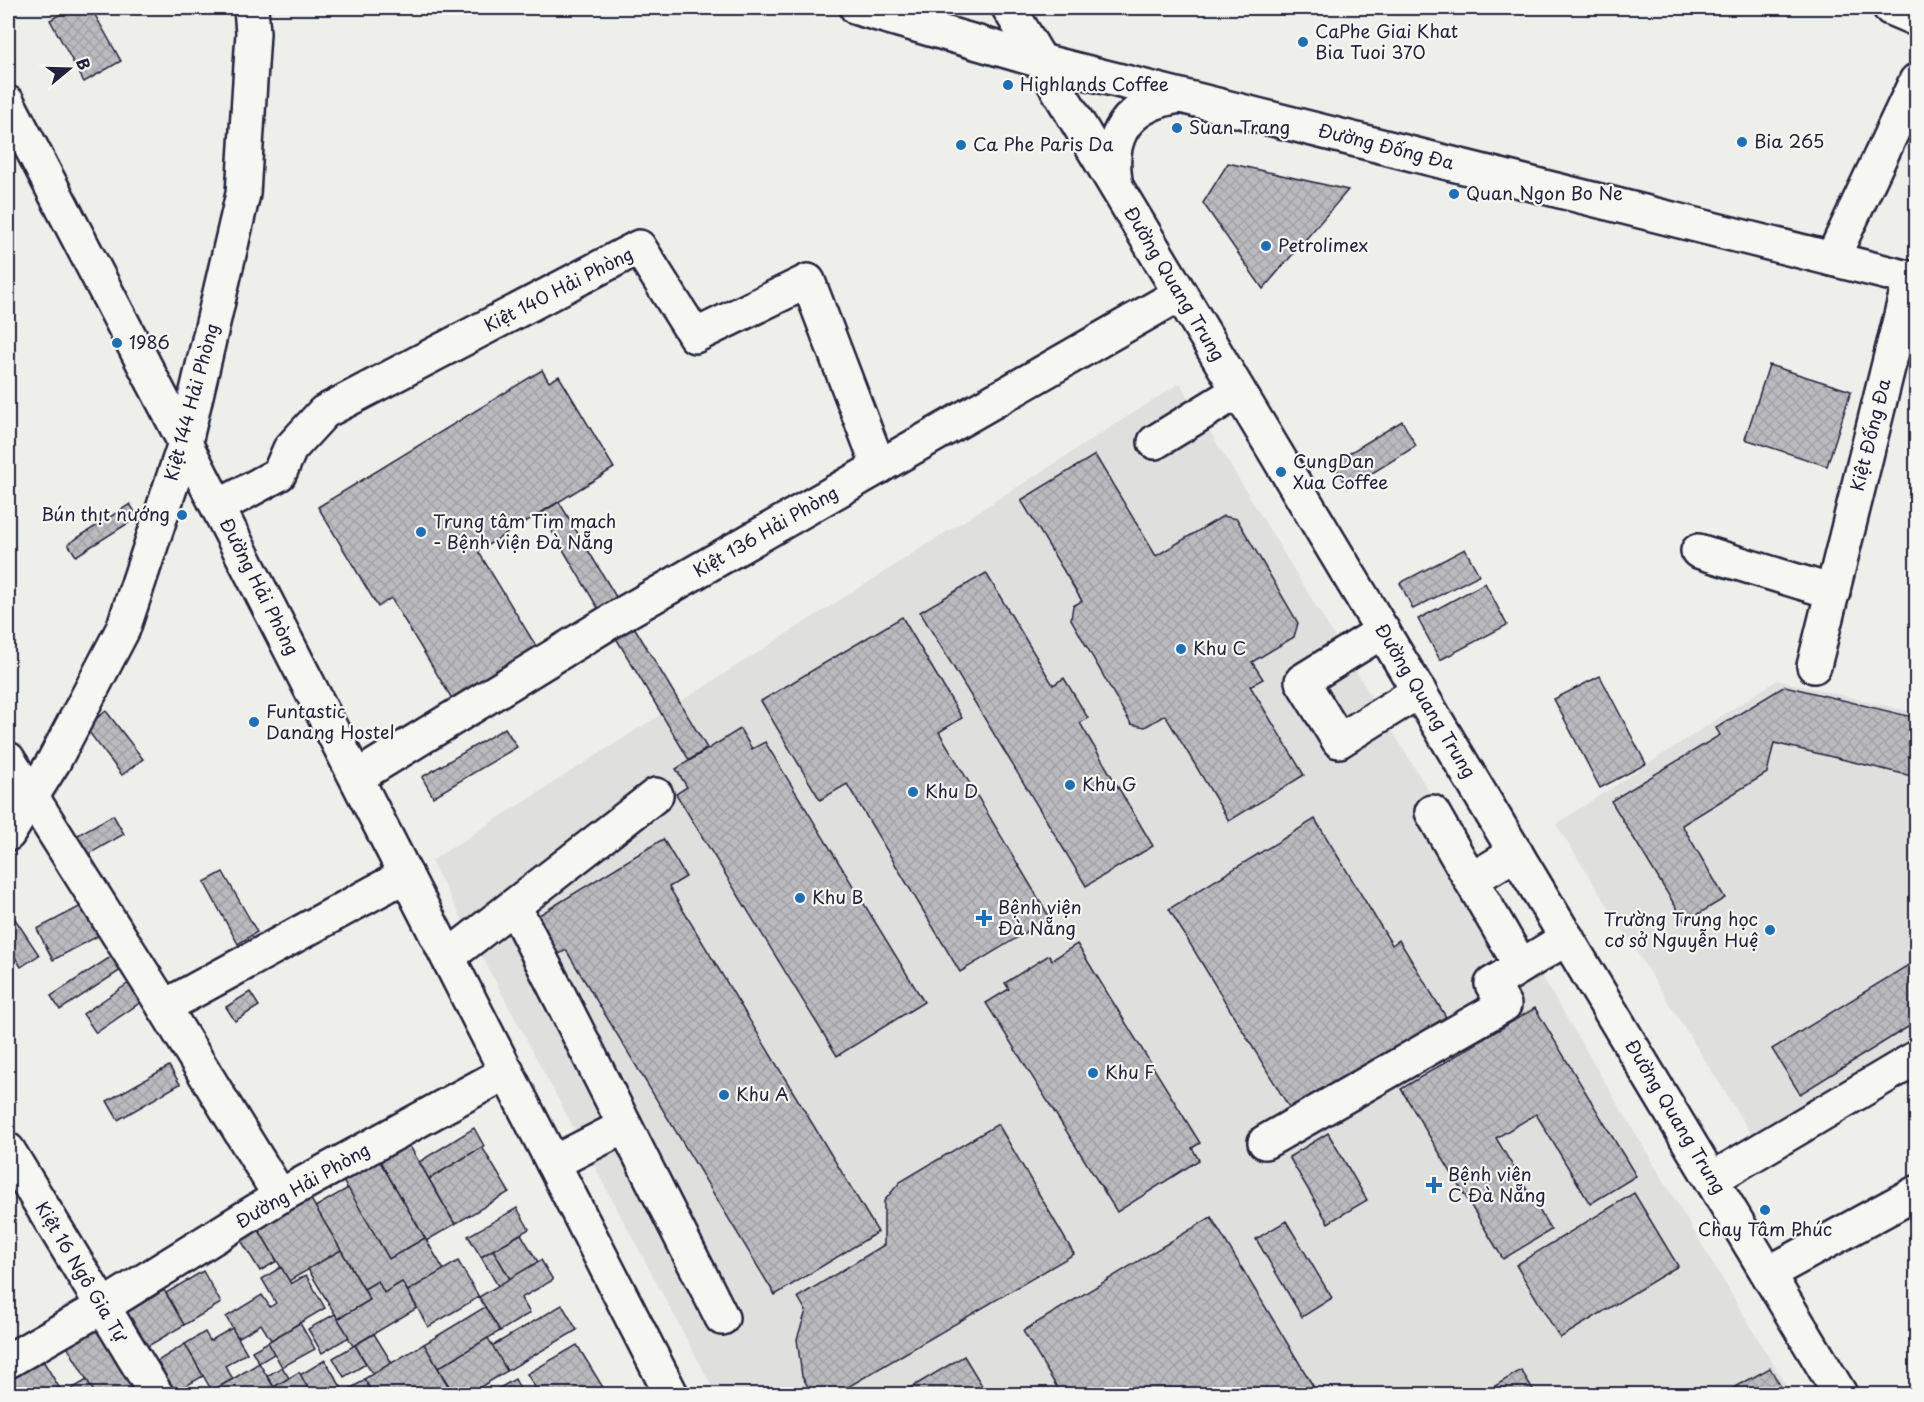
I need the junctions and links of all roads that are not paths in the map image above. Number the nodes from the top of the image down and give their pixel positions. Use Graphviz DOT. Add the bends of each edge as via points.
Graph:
graph roads {
  1 [pos="251,8"];
  2 [pos="857,8"];
  3 [pos="1008,8"];
  4 [pos="1890,8"];
  5 [pos="1917,19"];
  6 [pos="1041,61"];
  7 [pos="1917,81"];
  8 [pos="1180,96"];
  9 [pos="8,103"];
  10 [pos="1116,186"];
  11 [pos="1832,259"];
  12 [pos="1913,280"];
  13 [pos="1180,294"];
  14 [pos="1238,391"];
  15 [pos="1155,442"];
  16 [pos="185,443"];
  17 [pos="879,467"];
  18 [pos="218,507"];
  19 [pos="1698,550"];
  20 [pos="1833,592"];
  21 [pos="1383,631"];
  22 [pos="1814,666"];
  23 [pos="1419,691"];
  24 [pos="8,759"];
  25 [pos="357,777"];
  26 [pos="656,795"];
  27 [pos="31,798"];
  28 [pos="1432,812"];
  29 [pos="8,834"];
  30 [pos="1516,853"];
  31 [pos="406,875"];
  32 [pos="1471,879"];
  33 [pos="514,906"];
  34 [pos="1567,938"];
  35 [pos="448,957"];
  36 [pos="1521,966"];
  37 [pos="164,1007"];
  38 [pos="1917,1058"];
  39 [pos="507,1072"];
  40 [pos="625,1126"];
  41 [pos="1265,1142"];
  42 [pos="8,1150"];
  43 [pos="553,1163"];
  44 [pos="1712,1179"];
  45 [pos="1917,1193"];
  46 [pos="280,1196"];
  47 [pos="1769,1274"];
  48 [pos="102,1307"];
  49 [pos="722,1318"];
  50 [pos="8,1361"];
  51 [pos="156,1395"];
  52 [pos="671,1395"];
  53 [pos="1840,1395"];
  1 -- 16 [label="street, Kiệt 144 Hải Phòng" via="253,33 243,194"];
  2 -- 6 [label="street, Đường Đống Đa"];
  3 -- 6 [label="street, Đường Quang Trung"];
  4 -- 5 [label="street"];
  6 -- 8 [label="street, Đường Đống Đa"];
  6 -- 10 [label="street, Đường Quang Trung"];
  7 -- 11 [label="street"];
  8 -- 10 [label="street" via="1159,99 1140,109 1125,124 1115,143 1112,164"];
  8 -- 11 [label="street, Đường Đống Đa"];
  9 -- 16 [label="street, Đường Hải Phòng"];
  10 -- 13 [label="street, Đường Quang Trung"];
  11 -- 12 [label="street, Đường Đống Đa"];
  12 -- 20 [label="street, Kiệt Đống Đa"];
  13 -- 14 [label="street, Đường Quang Trung"];
  13 -- 17 [label="street, Kiệt 136 Hải Phòng"];
  14 -- 15 [label="street"];
  14 -- 21 [label="street, Đường Quang Trung"];
  16 -- 18 [label="street, Đường Hải Phòng"];
  16 -- 27 [label="street, Kiệt 144 Hải Phòng" via="123,629"];
  17 -- 18 [label="street, Kiệt 140 Hải Phòng" via="808,281 695,336 639,247 324,412 290,450 279,474"];
  17 -- 25 [label="street, Kiệt 136 Hải Phòng" via="626,612"];
  18 -- 25 [label="street, Đường Hải Phòng"];
  19 -- 20 [label="street"];
  20 -- 22 [label="street, Kiệt Đống Đa"];
  21 -- 23 [label="street, Đường Quang Trung"];
  21 -- 23 [label="street" via="1302,681 1339,741"];
  23 -- 30 [label="street, Đường Quang Trung"];
  24 -- 27 [label="street"];
  25 -- 31 [label="street, Đường Hải Phòng"];
  26 -- 33 [label="street"];
  27 -- 29 [label="street, Kiệt 144 Hải Phòng"];
  27 -- 37 [label="street"];
  28 -- 32 [label="street"];
  30 -- 32 [label="street"];
  30 -- 34 [label="street, Đường Quang Trung"];
  31 -- 35 [label="street, Đường Hải Phòng"];
  31 -- 37 [label="street"];
  32 -- 36 [label="street"];
  33 -- 35 [label="street"];
  33 -- 40 [label="street"];
  34 -- 36 [label="street"];
  34 -- 44 [label="street, Đường Quang Trung"];
  35 -- 39 [label="street, Đường Hải Phòng"];
  36 -- 41 [label="street" via="1492,984 1504,1005"];
  37 -- 46 [label="street"];
  38 -- 44 [label="street"];
  39 -- 43 [label="street, Đường Hải Phòng"];
  39 -- 46 [label="street, Đường Hải Phòng"];
  40 -- 43 [label="street"];
  40 -- 49 [label="street"];
  42 -- 48 [label="street, Kiệt 16 Ngô Gia Tự"];
  43 -- 52 [label="street, Đường Hải Phòng"];
  44 -- 47 [label="street, Đường Quang Trung"];
  45 -- 47 [label="street"];
  46 -- 48 [label="street, Đường Hải Phòng"];
  47 -- 53 [label="street, Đường Quang Trung"];
  48 -- 50 [label="street, Đường Hải Phòng"];
  48 -- 51 [label="street, Kiệt 16 Ngô Gia Tự"];
}
